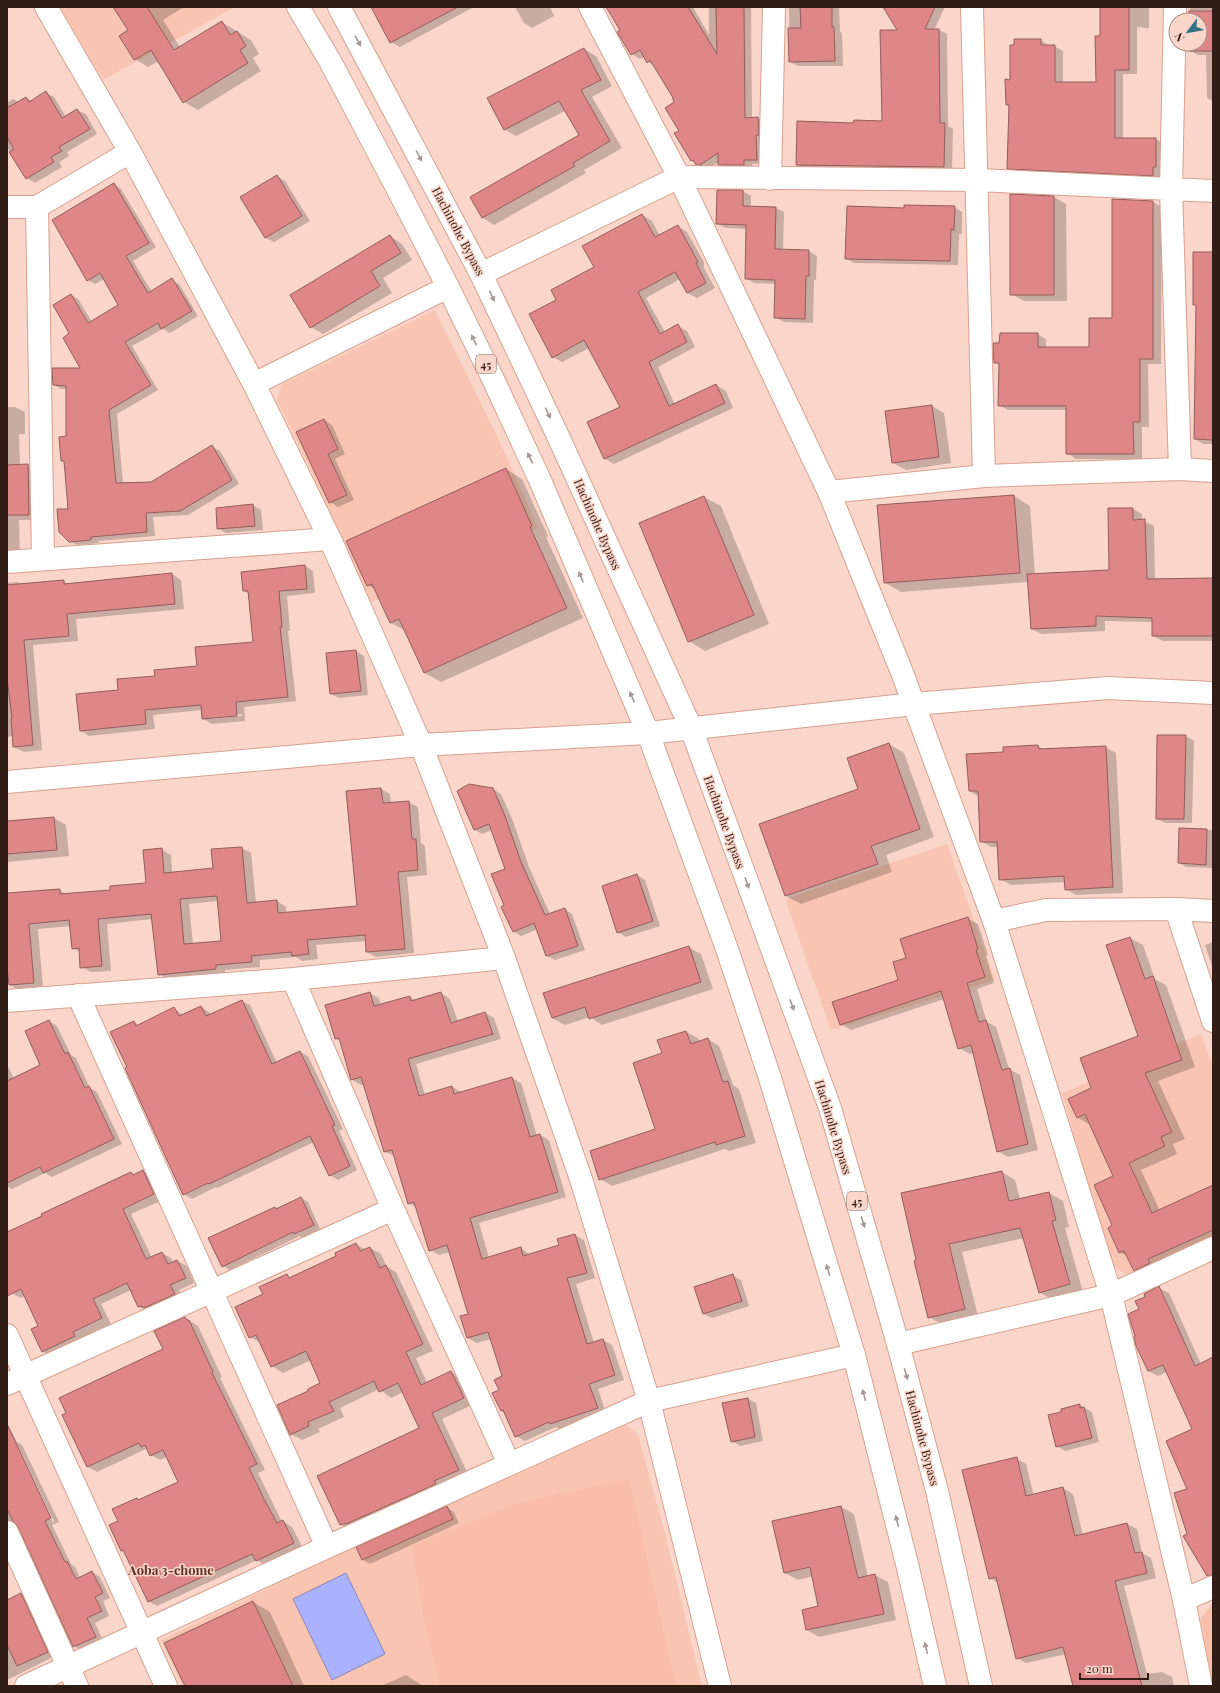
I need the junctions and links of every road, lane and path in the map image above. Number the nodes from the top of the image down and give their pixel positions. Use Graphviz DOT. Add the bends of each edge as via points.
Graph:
graph roads {
  1 [pos="46,7"];
  2 [pos="298,7"];
  3 [pos="339,7"];
  4 [pos="590,7"];
  5 [pos="774,7"];
  6 [pos="972,7"];
  7 [pos="1175,7"];
  8 [pos="130,152"];
  9 [pos="680,176"];
  10 [pos="770,179"];
  11 [pos="978,180"];
  12 [pos="1171,190"];
  13 [pos="1213,191"];
  14 [pos="7,207"];
  15 [pos="37,207"];
  16 [pos="481,274"];
  17 [pos="448,286"];
  18 [pos="254,384"];
  19 [pos="1180,469"];
  20 [pos="1213,471"];
  21 [pos="984,476"];
  22 [pos="829,492"];
  23 [pos="330,539"];
  24 [pos="44,559"];
  25 [pos="7,562"];
  26 [pos="1213,693"];
  27 [pos="914,704"];
  28 [pos="690,728"];
  29 [pos="648,733"];
  30 [pos="421,745"];
  31 [pos="7,782"];
  32 [pos="1176,909"];
  33 [pos="1213,911"];
  34 [pos="994,921"];
  35 [pos="504,958"];
  36 [pos="292,979"];
  37 [pos="78,995"];
  38 [pos="7,1001"];
  39 [pos="1213,1021"];
  40 [pos="393,1209"];
  41 [pos="1213,1248"];
  42 [pos="212,1293"];
  43 [pos="1111,1295"];
  44 [pos="7,1335"];
  45 [pos="898,1344"];
  46 [pos="854,1355"];
  47 [pos="16,1380"];
  48 [pos="648,1401"];
  49 [pos="509,1464"];
  50 [pos="7,1532"];
  51 [pos="327,1547"];
  52 [pos="1213,1587"];
  53 [pos="1184,1600"];
  54 [pos="142,1632"];
  55 [pos="72,1676"];
  56 [pos="26,1686"];
  57 [pos="166,1686"];
  58 [pos="720,1686"];
  59 [pos="935,1686"];
  60 [pos="981,1686"];
  61 [pos="1201,1686"];
  1 -- 8 [label="main road"];
  2 -- 17 [label="main road, 45" via="330,61"];
  3 -- 16 [label="main road, Hachinohe Bypass / 45, one-way"];
  4 -- 9 [label="main road"];
  5 -- 10 [label="main road"];
  6 -- 11 [label="main road"];
  7 -- 12 [label="main road"];
  8 -- 15 [label="main road"];
  8 -- 18 [label="main road"];
  9 -- 10 [label="main road"];
  9 -- 16 [label="main road"];
  9 -- 22 [label="main road"];
  10 -- 11 [label="main road"];
  11 -- 12 [label="main road"];
  11 -- 21 [label="main road"];
  12 -- 13 [label="main road"];
  12 -- 19 [label="main road"];
  14 -- 15 [label="main road"];
  15 -- 24 [label="main road"];
  16 -- 28 [label="main road, Hachinohe Bypass / 45, one-way" via="558,436"];
  17 -- 18 [label="main road"];
  29 -- 17 [label="main road, 45, one-way" via="539,478"];
  18 -- 23 [label="main road"];
  19 -- 20 [label="main road"];
  19 -- 21 [label="main road"];
  21 -- 22 [label="main road"];
  22 -- 27 [label="main road"];
  23 -- 24 [label="main road"];
  23 -- 30 [label="main road"];
  24 -- 25 [label="main road"];
  26 -- 27 [label="main road" via="1108,688"];
  27 -- 28 [label="main road"];
  27 -- 34 [label="main road"];
  28 -- 29 [label="main road"];
  28 -- 45 [label="main road, Hachinohe Bypass / 45, one-way" via="830,1108"];
  29 -- 30 [label="main road"];
  46 -- 29 [label="main road, 45, one-way" via="727,948"];
  30 -- 31 [label="main road"];
  30 -- 35 [label="main road"];
  32 -- 33 [label="main road"];
  32 -- 34 [label="main road" via="1046,910"];
  32 -- 39 [label="main road"];
  34 -- 43 [label="main road"];
  35 -- 36 [label="main road"];
  35 -- 48 [label="main road" via="581,1179"];
  36 -- 37 [label="main road"];
  36 -- 40 [label="main road"];
  37 -- 38 [label="main road"];
  37 -- 42 [label="main road"];
  40 -- 42 [label="main road"];
  40 -- 49 [label="main road"];
  41 -- 43 [label="main road"];
  42 -- 47 [label="main road"];
  42 -- 51 [label="main road"];
  43 -- 45 [label="main road"];
  43 -- 53 [label="main road"];
  44 -- 47 [label="main road"];
  45 -- 60 [label="main road, Hachinohe Bypass / 45, one-way" via="937,1491"];
  46 -- 48 [label="main road"];
  59 -- 46 [label="main road, 45, one-way"];
  47 -- 54 [label="main road"];
  48 -- 49 [label="main road"];
  48 -- 58 [label="main road"];
  49 -- 51 [label="main road"];
  50 -- 55 [label="main road"];
  51 -- 54 [label="main road"];
  52 -- 53 [label="main road"];
  53 -- 61 [label="main road"];
  54 -- 55 [label="main road"];
  54 -- 57 [label="main road"];
  55 -- 56 [label="main road"];
}
